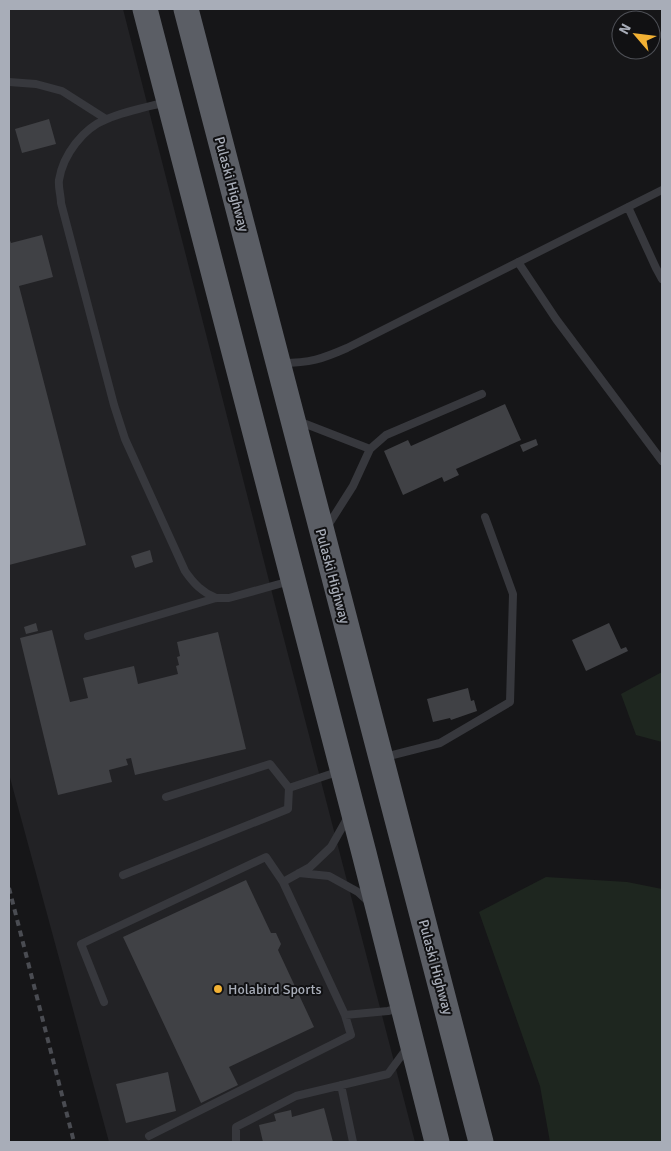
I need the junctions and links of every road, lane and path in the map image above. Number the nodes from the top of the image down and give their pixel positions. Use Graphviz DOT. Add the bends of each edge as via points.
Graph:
graph roads {
  1 [pos="145,9"];
  2 [pos="186,9"];
  3 [pos="9,82"];
  4 [pos="169,101"];
  5 [pos="106,119"];
  6 [pos="662,190"];
  7 [pos="628,207"];
  8 [pos="518,262"];
  9 [pos="662,279"];
  10 [pos="278,363"];
  11 [pos="482,394"];
  12 [pos="291,418"];
  13 [pos="370,449"];
  14 [pos="662,461"];
  15 [pos="486,517"];
  16 [pos="322,535"];
  17 [pos="293,580"];
  18 [pos="216,598"];
  19 [pos="88,636"];
  20 [pos="381,758"];
  21 [pos="342,770"];
  22 [pos="289,788"];
  23 [pos="166,797"];
  24 [pos="352,809"];
  25 [pos="299,873"];
  26 [pos="123,875"];
  27 [pos="283,882"];
  28 [pos="378,910"];
  29 [pos="104,1002"];
  30 [pos="403,1008"];
  31 [pos="345,1015"];
  32 [pos="411,1042"];
  33 [pos="341,1085"];
  34 [pos="149,1136"];
  35 [pos="236,1142"];
  36 [pos="353,1142"];
  37 [pos="437,1142"];
  38 [pos="481,1142"];
  1 -- 4 [label="highway"];
  2 -- 10 [label="highway, Pulaski Highway"];
  3 -- 5 [label="lane" via="36,84 62,91"];
  4 -- 5 [label="lane"];
  4 -- 17 [label="highway"];
  5 -- 18 [label="lane" via="87,131 72,149 59,183 62,203 125,439 185,571 204,593"];
  6 -- 7 [label="lane"];
  7 -- 8 [label="lane"];
  7 -- 9 [label="lane"];
  8 -- 10 [label="lane" via="320,360"];
  8 -- 14 [label="lane" via="556,319"];
  10 -- 12 [label="highway, Pulaski Highway"];
  11 -- 13 [label="lane" via="386,435"];
  12 -- 13 [label="lane"];
  12 -- 16 [label="highway, Pulaski Highway"];
  13 -- 16 [label="lane" via="353,486"];
  15 -- 20 [label="lane" via="513,594 510,702 440,743"];
  16 -- 20 [label="highway, Pulaski Highway"];
  17 -- 18 [label="lane" via="229,598"];
  17 -- 21 [label="highway"];
  18 -- 19 [label="lane"];
  20 -- 38 [label="highway, Pulaski Highway"];
  21 -- 22 [label="lane"];
  21 -- 24 [label="highway"];
  22 -- 23 [label="lane" via="270,764"];
  22 -- 26 [label="lane" via="288,809"];
  24 -- 25 [label="lane" via="331,847"];
  24 -- 28 [label="highway"];
  25 -- 27 [label="lane"];
  25 -- 28 [label="lane" via="329,876 358,892"];
  27 -- 29 [label="lane" via="266,858 81,944"];
  27 -- 31 [label="lane"];
  28 -- 30 [label="highway"];
  30 -- 31 [label="lane"];
  30 -- 32 [label="highway"];
  31 -- 34 [label="lane" via="351,1035"];
  32 -- 33 [label="lane" via="388,1074"];
  32 -- 37 [label="highway"];
  33 -- 35 [label="lane" via="296,1096 236,1127"];
  33 -- 36 [label="lane"];
}
